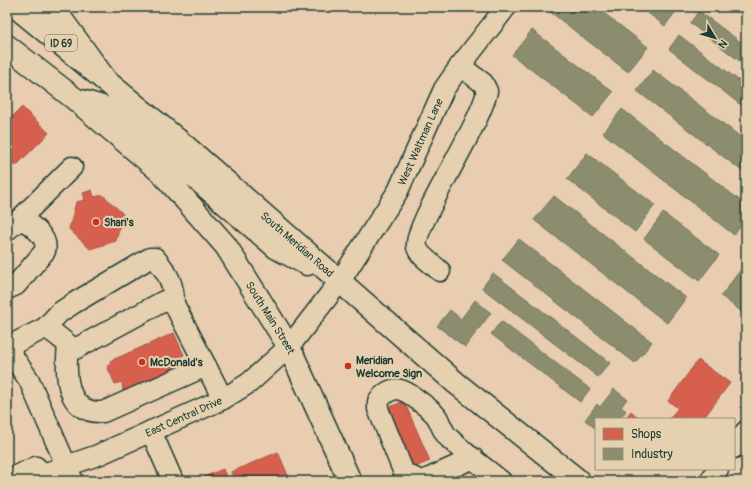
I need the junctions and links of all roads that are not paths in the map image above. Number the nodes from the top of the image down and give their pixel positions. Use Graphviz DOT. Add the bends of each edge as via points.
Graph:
graph roads {
  1 [pos="16,7"];
  2 [pos="47,7"];
  3 [pos="506,7"];
  4 [pos="7,46"];
  5 [pos="460,66"];
  6 [pos="105,79"];
  7 [pos="75,99"];
  8 [pos="72,167"];
  9 [pos="13,224"];
  10 [pos="440,271"];
  11 [pos="340,281"];
  12 [pos="7,289"];
  13 [pos="174,304"];
  14 [pos="45,328"];
  15 [pos="68,345"];
  16 [pos="289,346"];
  17 [pos="7,347"];
  18 [pos="206,366"];
  19 [pos="223,399"];
  20 [pos="151,431"];
  21 [pos="746,431"];
  22 [pos="735,447"];
  23 [pos="473,458"];
  24 [pos="717,470"];
  25 [pos="70,474"];
  26 [pos="42,478"];
  27 [pos="346,479"];
  28 [pos="7,480"];
  29 [pos="173,481"];
  30 [pos="422,481"];
  31 [pos="501,481"];
  32 [pos="579,481"];
  33 [pos="710,481"];
  1 -- 6 [label="main road, South Meridian Road / ID 69"];
  2 -- 6 [label="main road" via="62,20"];
  3 -- 5 [label="street, West Waltman Lane"];
  4 -- 7 [label="main road"];
  5 -- 10 [label="street" via="483,82 487,91 469,138 427,214 417,239 419,251"];
  5 -- 11 [label="street, West Waltman Lane" via="444,89 398,191"];
  6 -- 11 [label="main road, South Meridian Road"];
  7 -- 11 [label="main road" via="119,112 277,248"];
  7 -- 16 [label="main road, South Main Street" via="161,172 226,246"];
  8 -- 9 [label="street"];
  9 -- 12 [label="street" via="33,227 47,245 45,251 16,284"];
  11 -- 16 [label="street, West Waltman Lane"];
  11 -- 32 [label="main road, South Meridian Road" via="456,383"];
  13 -- 14 [label="street" via="173,285 155,258 150,258 59,313"];
  13 -- 15 [label="street" via="164,301 75,349"];
  13 -- 18 [label="street"];
  14 -- 15 [label="street" via="56,333"];
  14 -- 17 [label="street"];
  15 -- 18 [label="street" via="66,372 69,385 82,409 93,412 103,412"];
  16 -- 19 [label="street, East Central Drive" via="249,382"];
  16 -- 27 [label="main road, South Main Street"];
  17 -- 25 [label="street" via="29,380"];
  18 -- 19 [label="street"];
  19 -- 20 [label="street, East Central Drive"];
  20 -- 25 [label="street, East Central Drive"];
  20 -- 29 [label="street"];
  21 -- 22 [label="street"];
  23 -- 30 [label="street"];
  23 -- 30 [label="street" via="447,437 430,409 407,391 394,389 378,400 378,409 404,473"];
  23 -- 31 [label="street"];
  24 -- 33 [label="street"];
  25 -- 26 [label="street, East Central Drive"];
  26 -- 28 [label="street" via="36,467"];
}
